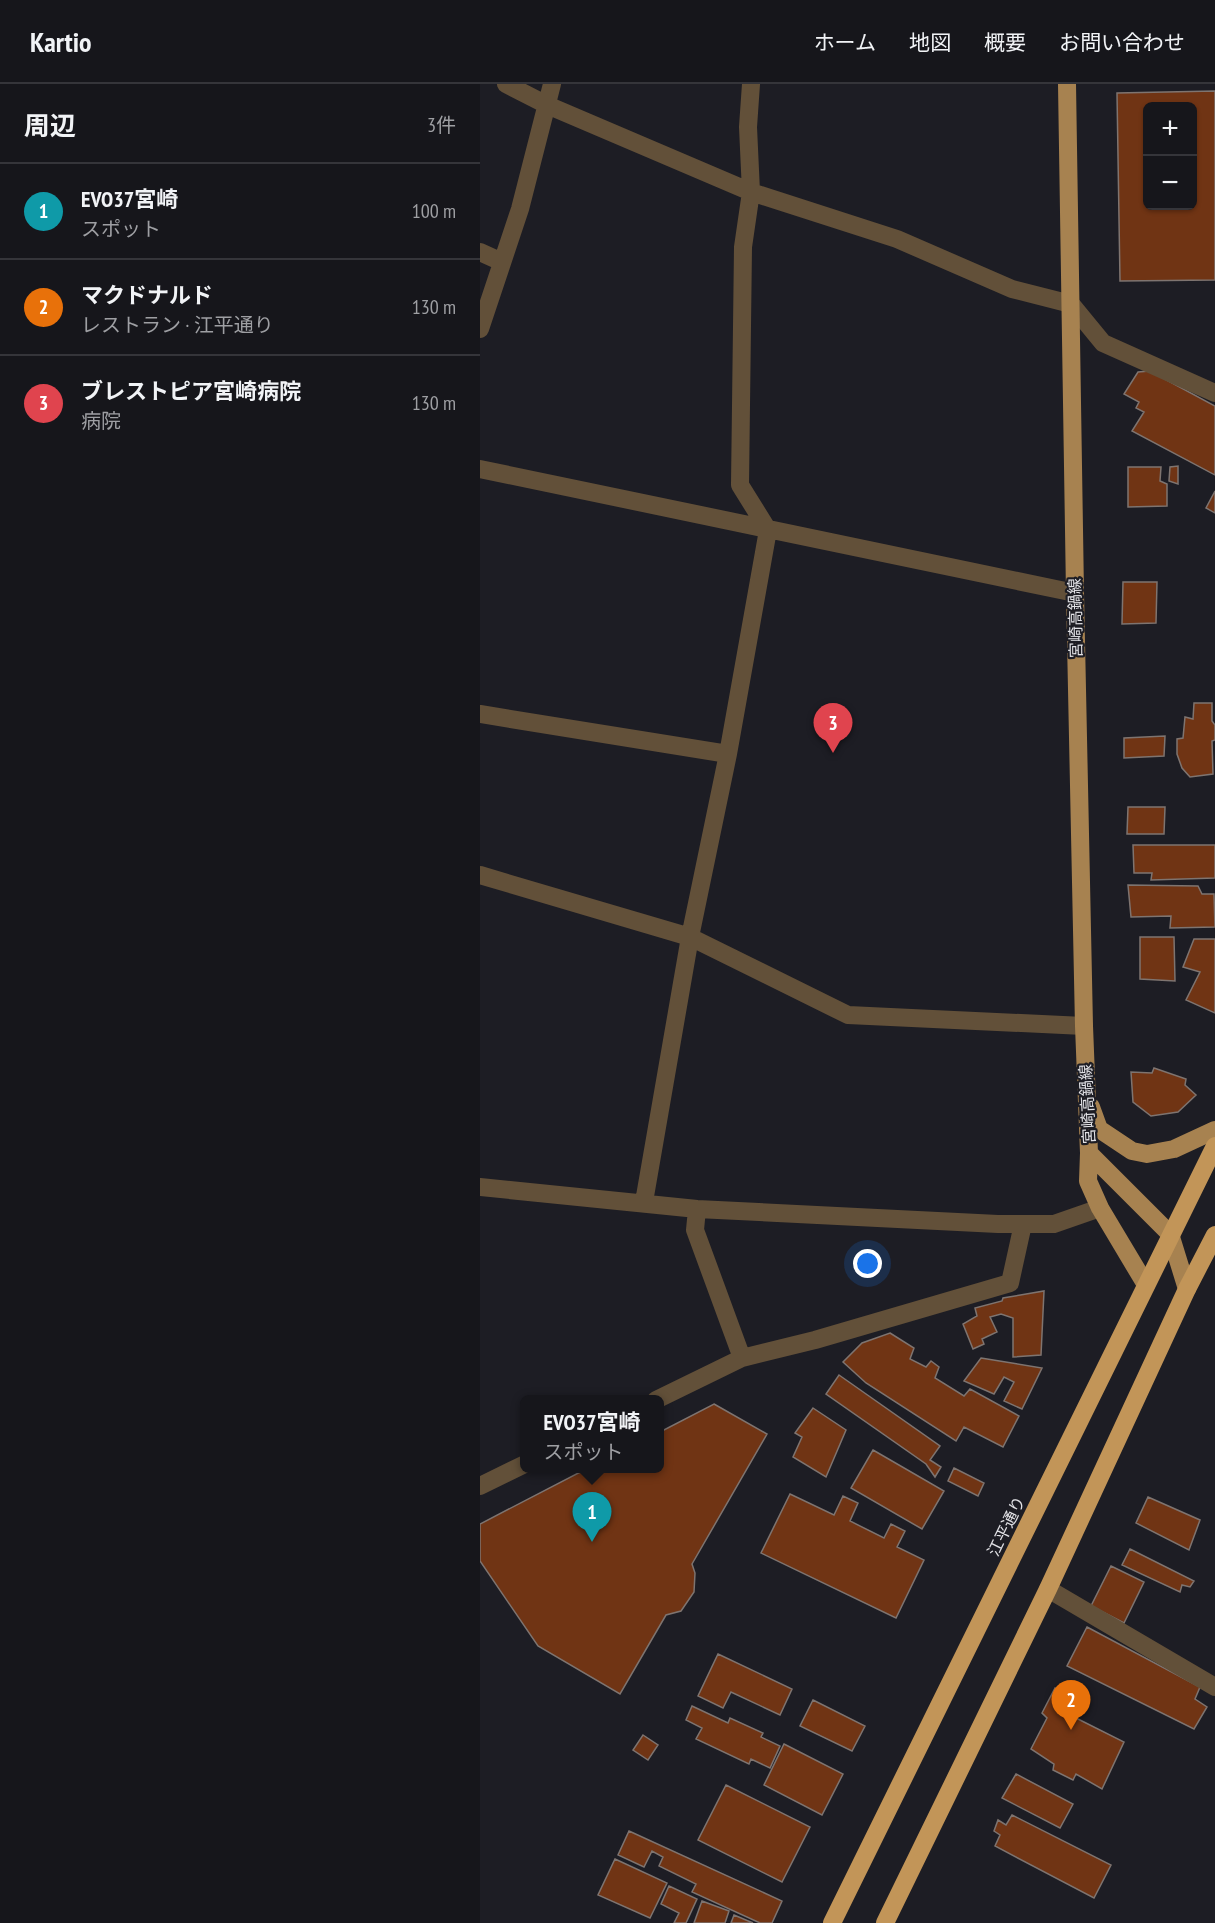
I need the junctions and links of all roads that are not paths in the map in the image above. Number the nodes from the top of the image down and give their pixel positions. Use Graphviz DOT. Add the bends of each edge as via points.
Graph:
graph roads {
  1 [pos="506,84"];
  2 [pos="552,84"];
  3 [pos="751,84"];
  4 [pos="1067,84"];
  5 [pos="547,105"];
  6 [pos="751,192"];
  7 [pos="480,252"];
  8 [pos="502,262"];
  9 [pos="1071,304"];
  10 [pos="480,329"];
  11 [pos="1215,393"];
  12 [pos="480,469"];
  13 [pos="768,530"];
  14 [pos="1075,593"];
  15 [pos="480,714"];
  16 [pos="728,754"];
  17 [pos="480,875"];
  18 [pos="690,937"];
  19 [pos="1084,1026"];
  20 [pos="1087,1097"];
  21 [pos="1215,1130"];
  22 [pos="1215,1146"];
  23 [pos="1089,1153"];
  24 [pos="480,1187"];
  25 [pos="644,1202"];
  26 [pos="1100,1208"];
  27 [pos="697,1209"];
  28 [pos="1023,1224"];
  29 [pos="1170,1234"];
  30 [pos="1215,1235"];
  31 [pos="1146,1285"];
  32 [pos="1187,1289"];
  33 [pos="742,1358"];
  34 [pos="664,1396"];
  35 [pos="520,1466"];
  36 [pos="480,1486"];
  37 [pos="1048,1590"];
  38 [pos="1215,1687"];
  39 [pos="832,1923"];
  40 [pos="885,1923"];
  1 -- 5 [label="street"];
  2 -- 5 [label="street"];
  3 -- 6 [label="street"];
  4 -- 9 [label="main road, 宮崎高鍋線"];
  5 -- 6 [label="street"];
  5 -- 8 [label="street"];
  6 -- 9 [label="street" via="897,239 1012,289"];
  6 -- 13 [label="street" via="743,247 740,485"];
  7 -- 8 [label="street"];
  8 -- 10 [label="street"];
  9 -- 11 [label="street" via="1103,343"];
  9 -- 14 [label="main road, 宮崎高鍋線"];
  12 -- 13 [label="street"];
  13 -- 14 [label="street"];
  13 -- 16 [label="street"];
  14 -- 19 [label="main road, 宮崎高鍋線"];
  15 -- 16 [label="street"];
  16 -- 18 [label="street"];
  17 -- 18 [label="street"];
  18 -- 19 [label="street" via="848,1016"];
  18 -- 25 [label="street"];
  19 -- 20 [label="main road, 宮崎高鍋線"];
  20 -- 21 [label="main road" via="1100,1129 1132,1151 1147,1154 1174,1149"];
  20 -- 23 [label="main road, 宮崎高鍋線"];
  22 -- 29 [label="highway, 江平通り"];
  23 -- 26 [label="main road, 宮崎高鍋線" via="1088,1181"];
  23 -- 29 [label="main road, 宮崎高鍋線"];
  24 -- 25 [label="street"];
  25 -- 27 [label="street"];
  26 -- 28 [label="street" via="1054,1224"];
  26 -- 31 [label="main road, 宮崎高鍋線"];
  27 -- 28 [label="street"];
  27 -- 33 [label="street" via="695,1230"];
  28 -- 33 [label="street" via="1010,1283"];
  29 -- 31 [label="highway, 江平通り"];
  29 -- 32 [label="main road, 宮崎高鍋線"];
  30 -- 32 [label="highway"];
  31 -- 39 [label="highway, 江平通り"];
  32 -- 37 [label="highway"];
  33 -- 34 [label="street"];
  35 -- 36 [label="street"];
  37 -- 38 [label="street"];
  37 -- 40 [label="highway"];
}
